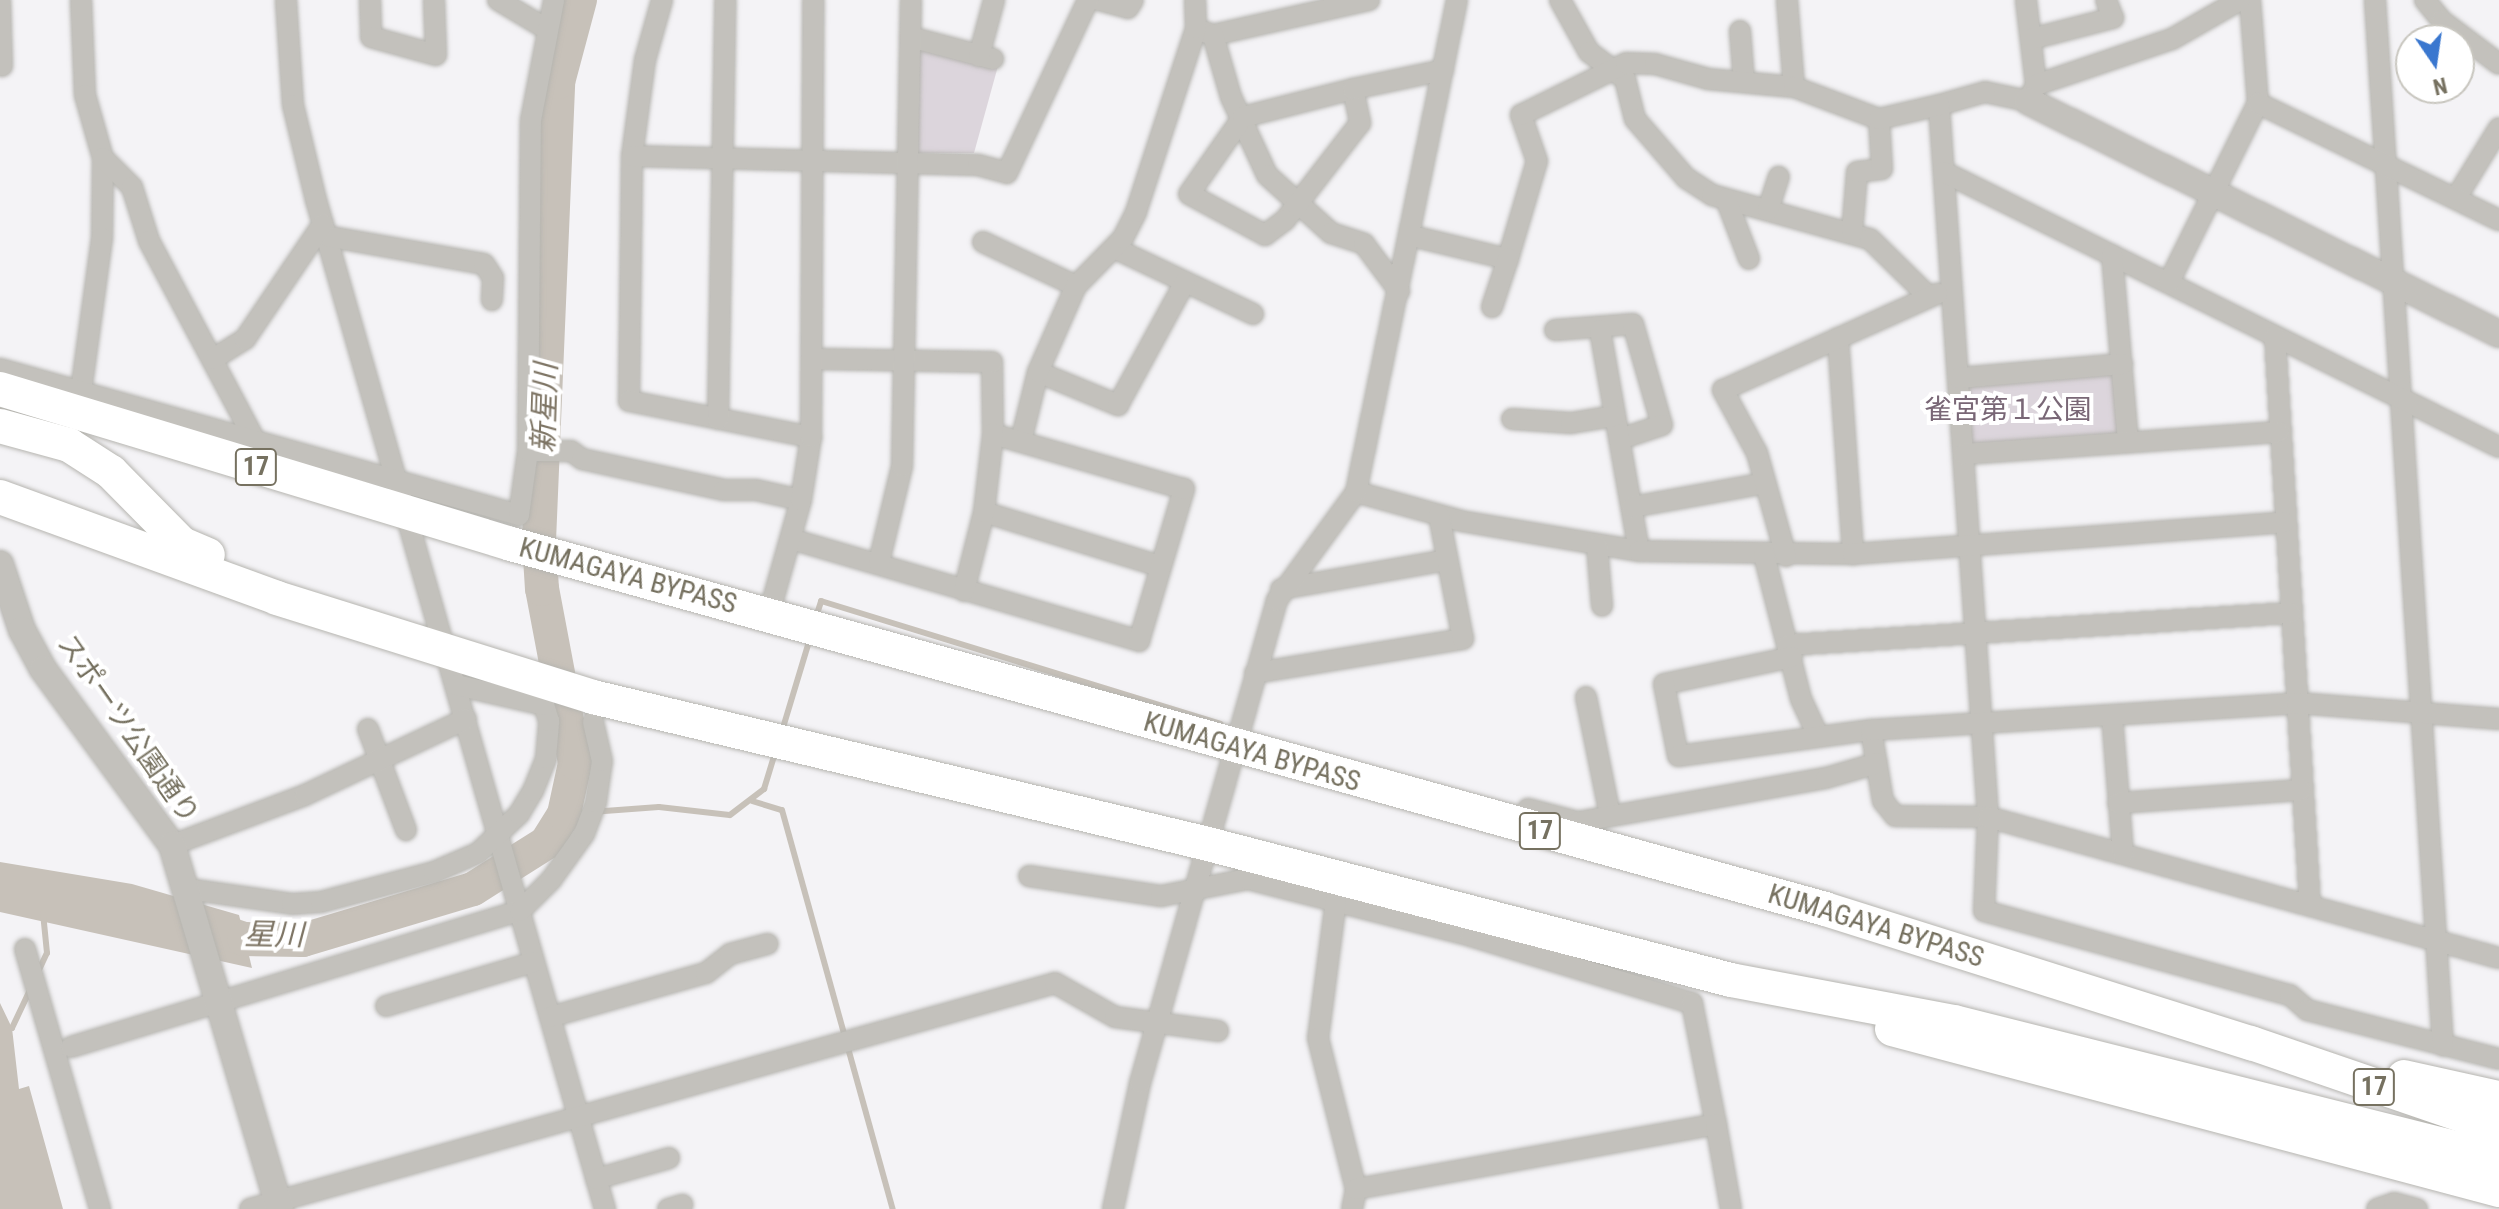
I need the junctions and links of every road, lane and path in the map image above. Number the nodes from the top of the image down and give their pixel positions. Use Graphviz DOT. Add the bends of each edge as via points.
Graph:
graph roads {
  1 [pos="0,0"];
  2 [pos="81,0"];
  3 [pos="286,0"];
  4 [pos="370,0"];
  5 [pos="434,0"];
  6 [pos="498,0"];
  7 [pos="554,0"];
  8 [pos="662,0"];
  9 [pos="725,0"];
  10 [pos="813,0"];
  11 [pos="911,0"];
  12 [pos="994,0"];
  13 [pos="1088,0"];
  14 [pos="1099,0"];
  15 [pos="1133,0"];
  16 [pos="1195,0"];
  17 [pos="1369,0"];
  18 [pos="1457,0"];
  19 [pos="1560,0"];
  20 [pos="1787,0"];
  21 [pos="2026,0"];
  22 [pos="2106,0"];
  23 [pos="2240,0"];
  24 [pos="2250,0"];
  25 [pos="2375,0"];
  26 [pos="2425,0"];
  27 [pos="1300,8"];
  28 [pos="545,28"];
  29 [pos="1740,31"];
  30 [pos="1205,32"];
  31 [pos="910,37"];
  32 [pos="2031,39"];
  33 [pos="2499,64"];
  34 [pos="2,66"];
  35 [pos="1614,69"];
  36 [pos="1443,70"];
  37 [pos="1744,82"];
  38 [pos="1794,87"];
  39 [pos="1353,89"];
  40 [pos="2032,93"];
  41 [pos="2258,103"];
  42 [pos="1939,105"];
  43 [pos="1243,117"];
  44 [pos="1879,119"];
  45 [pos="2499,128"];
  46 [pos="632,156"];
  47 [pos="103,158"];
  48 [pos="723,158"];
  49 [pos="815,160"];
  50 [pos="908,162"];
  51 [pos="2382,165"];
  52 [pos="1944,172"];
  53 [pos="1779,177"];
  54 [pos="2213,191"];
  55 [pos="2456,198"];
  56 [pos="1726,199"];
  57 [pos="1297,201"];
  58 [pos="1768,210"];
  59 [pos="2499,220"];
  60 [pos="324,230"];
  61 [pos="1852,233"];
  62 [pos="1412,236"];
  63 [pos="983,242"];
  64 [pos="1114,248"];
  65 [pos="2112,255"];
  66 [pos="1508,259"];
  67 [pos="1749,259"];
  68 [pos="2392,280"];
  69 [pos="1185,282"];
  70 [pos="2169,282"];
  71 [pos="1076,286"];
  72 [pos="1952,287"];
  73 [pos="1399,291"];
  74 [pos="1929,297"];
  75 [pos="492,300"];
  76 [pos="1492,307"];
  77 [pos="1253,314"];
  78 [pos="1555,330"];
  79 [pos="1600,330"];
  80 [pos="2499,334"];
  81 [pos="2275,337"];
  82 [pos="1838,338"];
  83 [pos="213,359"];
  84 [pos="814,359"];
  85 [pos="905,362"];
  86 [pos="2122,364"];
  87 [pos="0,369"];
  88 [pos="1038,372"];
  89 [pos="1959,378"];
  90 [pos="0,389"];
  91 [pos="81,391"];
  92 [pos="2399,400"];
  93 [pos="1614,416"];
  94 [pos="718,419"];
  95 [pos="1512,419"];
  96 [pos="0,426"];
  97 [pos="2278,432"];
  98 [pos="993,434"];
  99 [pos="811,437"];
  100 [pos="1620,439"];
  101 [pos="1021,441"];
  102 [pos="2128,442"];
  103 [pos="257,444"];
  104 [pos="2499,447"];
  105 [pos="528,451"];
  106 [pos="1964,454"];
  107 [pos="1765,483"];
  108 [pos="1356,492"];
  109 [pos="0,497"];
  110 [pos="403,497"];
  111 [pos="801,500"];
  112 [pos="1632,507"];
  113 [pos="984,512"];
  114 [pos="1439,515"];
  115 [pos="2284,522"];
  116 [pos="791,539"];
  117 [pos="1597,546"];
  118 [pos="1967,547"];
  119 [pos="1639,551"];
  120 [pos="1853,554"];
  121 [pos="1764,555"];
  122 [pos="1786,556"];
  123 [pos="1448,560"];
  124 [pos="879,562"];
  125 [pos="0,564"];
  126 [pos="1160,566"];
  127 [pos="1281,589"];
  128 [pos="964,591"];
  129 [pos="297,604"];
  130 [pos="1602,606"];
  131 [pos="2290,613"];
  132 [pos="769,614"];
  133 [pos="1974,633"];
  134 [pos="446,650"];
  135 [pos="1790,651"];
  136 [pos="1255,673"];
  137 [pos="456,685"];
  138 [pos="1586,697"];
  139 [pos="2297,703"];
  140 [pos="593,710"];
  141 [pos="2419,713"];
  142 [pos="2112,716"];
  143 [pos="466,719"];
  144 [pos="2499,719"];
  145 [pos="1982,723"];
  146 [pos="368,729"];
  147 [pos="1871,730"];
  148 [pos="1817,734"];
  149 [pos="1235,740"];
  150 [pos="380,760"];
  151 [pos="1877,763"];
  152 [pos="2301,790"];
  153 [pos="2118,803"];
  154 [pos="1610,815"];
  155 [pos="1988,817"];
  156 [pos="406,830"];
  157 [pos="499,834"];
  158 [pos="1208,844"];
  159 [pos="172,845"];
  160 [pos="2123,854"];
  161 [pos="1029,876"];
  162 [pos="188,889"];
  163 [pos="1195,892"];
  164 [pos="1336,900"];
  165 [pos="2310,905"];
  166 [pos="520,911"];
  167 [pos="2437,937"];
  168 [pos="768,944"];
  169 [pos="25,949"];
  170 [pos="2499,958"];
  171 [pos="534,962"];
  172 [pos="1731,980"];
  173 [pos="216,991"];
  174 [pos="386,1006"];
  175 [pos="550,1017"];
  176 [pos="1159,1024"];
  177 [pos="1218,1031"];
  178 [pos="2251,1043"];
  179 [pos="2443,1046"];
  180 [pos="71,1047"];
  181 [pos="2499,1059"];
  182 [pos="2499,1098"];
  183 [pos="579,1118"];
  184 [pos="1716,1124"];
  185 [pos="2499,1128"];
  186 [pos="669,1158"];
  187 [pos="2499,1159"];
  188 [pos="596,1179"];
  189 [pos="2499,1190"];
  190 [pos="1354,1199"];
  191 [pos="279,1205"];
  192 [pos="100,1209"];
  193 [pos="250,1209"];
  194 [pos="605,1209"];
  195 [pos="1113,1209"];
  196 [pos="1731,1209"];
  197 [pos="2377,1209"];
  198 [pos="2417,1209"];
  1 -- 34 [label="street"];
  2 -- 47 [label="street" via="85,95"];
  3 -- 60 [label="street" via="293,105"];
  4 -- 5 [label="street" via="371,37 436,55"];
  6 -- 28 [label="street"];
  7 -- 28 [label="street"];
  8 -- 46 [label="street" via="645,60"];
  9 -- 48 [label="street"];
  10 -- 49 [label="street"];
  11 -- 31 [label="street"];
  12 -- 31 [label="street" via="986,57"];
  13 -- 50 [label="street" via="1007,173 978,165"];
  14 -- 15 [label="street" via="1128,8"];
  16 -- 30 [label="street"];
  17 -- 27 [label="street"];
  18 -- 36 [label="street"];
  19 -- 35 [label="street" via="1589,52"];
  20 -- 38 [label="street"];
  21 -- 32 [label="street"];
  22 -- 32 [label="street" via="2113,18"];
  23 -- 40 [label="street" via="2172,39"];
  24 -- 41 [label="street"];
  25 -- 51 [label="street"];
  26 -- 33 [label="street" via="2442,21"];
  27 -- 30 [label="street"];
  28 -- 105 [label="street" via="531,120"];
  29 -- 37 [label="street"];
  30 -- 43 [label="street"];
  30 -- 64 [label="street" via="1136,212"];
  31 -- 50 [label="street"];
  32 -- 40 [label="street"];
  35 -- 37 [label="street" via="1655,64 1708,79"];
  35 -- 56 [label="street" via="1625,79 1635,119 1686,178"];
  35 -- 66 [label="street" via="1521,115 1537,161"];
  36 -- 39 [label="street"];
  36 -- 62 [label="street"];
  37 -- 38 [label="street"];
  38 -- 44 [label="street"];
  39 -- 43 [label="street"];
  39 -- 57 [label="street" via="1360,123"];
  40 -- 42 [label="street" via="1985,92"];
  40 -- 54 [label="street"];
  41 -- 51 [label="street"];
  41 -- 54 [label="street"];
  42 -- 44 [label="street"];
  42 -- 52 [label="street"];
  43 -- 57 [label="street" via="1267,175"];
  43 -- 57 [label="street" via="1189,194 1265,235 1285,220"];
  44 -- 61 [label="street" via="1882,169 1857,172"];
  45 -- 55 [label="street"];
  46 -- 48 [label="street"];
  46 -- 94 [label="street" via="629,401"];
  47 -- 83 [label="street" via="132,187 149,241"];
  47 -- 91 [label="street" via="102,238"];
  48 -- 49 [label="street"];
  48 -- 94 [label="street"];
  49 -- 50 [label="street"];
  49 -- 84 [label="street"];
  50 -- 85 [label="street"];
  51 -- 55 [label="street"];
  51 -- 68 [label="street"];
  52 -- 65 [label="street"];
  52 -- 72 [label="street"];
  53 -- 58 [label="street"];
  54 -- 68 [label="street"];
  54 -- 70 [label="street"];
  55 -- 59 [label="street"];
  56 -- 58 [label="street"];
  56 -- 67 [label="street"];
  57 -- 73 [label="street" via="1331,233 1364,244"];
  58 -- 61 [label="street"];
  60 -- 75 [label="street" via="484,264 493,278"];
  60 -- 83 [label="street" via="245,339"];
  60 -- 110 [label="street"];
  61 -- 74 [label="street" via="1870,239"];
  62 -- 66 [label="street"];
  62 -- 73 [label="street"];
  63 -- 71 [label="street"];
  64 -- 69 [label="street"];
  64 -- 71 [label="street"];
  65 -- 70 [label="street"];
  65 -- 86 [label="street"];
  66 -- 76 [label="street"];
  68 -- 80 [label="street"];
  68 -- 92 [label="street"];
  69 -- 77 [label="street"];
  69 -- 88 [label="street" via="1118,405"];
  70 -- 81 [label="street"];
  71 -- 88 [label="street"];
  72 -- 74 [label="street"];
  72 -- 89 [label="street"];
  73 -- 108 [label="street"];
  74 -- 82 [label="street"];
  78 -- 79 [label="street"];
  79 -- 93 [label="street"];
  79 -- 100 [label="street" via="1633,324 1662,425"];
  81 -- 92 [label="street"];
  81 -- 97 [label="street"];
  82 -- 107 [label="street" via="1723,390 1757,453"];
  82 -- 120 [label="street"];
  83 -- 103 [label="street"];
  84 -- 85 [label="street"];
  84 -- 99 [label="street"];
  85 -- 98 [label="street" via="992,362"];
  85 -- 124 [label="street" via="902,466"];
  86 -- 89 [label="street"];
  86 -- 102 [label="street"];
  87 -- 91 [label="street"];
  88 -- 101 [label="street"];
  89 -- 106 [label="street"];
  90 -- 110 [label="highway, KUMAGAYA BYPASS / 17"];
  91 -- 103 [label="street"];
  92 -- 104 [label="street"];
  92 -- 141 [label="street"];
  93 -- 95 [label="street" via="1571,423"];
  93 -- 100 [label="street"];
  94 -- 99 [label="street"];
  96 -- 129 [label="highway" via="69,445 111,472 182,544 283,585"];
  97 -- 102 [label="street"];
  97 -- 115 [label="street"];
  98 -- 101 [label="street"];
  98 -- 113 [label="street"];
  99 -- 111 [label="street"];
  100 -- 112 [label="street"];
  101 -- 126 [label="street" via="1184,489"];
  102 -- 106 [label="street"];
  103 -- 110 [label="street"];
  105 -- 110 [label="street" via="519,515"];
  105 -- 111 [label="street" via="571,451 582,459 724,490 756,490"];
  106 -- 118 [label="street"];
  107 -- 112 [label="street"];
  107 -- 122 [label="street"];
  108 -- 114 [label="street"];
  108 -- 127 [label="street"];
  109 -- 129 [label="highway, 17"];
  110 -- 132 [label="highway, KUMAGAYA BYPASS / 17" via="511,544"];
  110 -- 134 [label="street"];
  111 -- 116 [label="street"];
  112 -- 119 [label="street"];
  113 -- 126 [label="street"];
  113 -- 128 [label="street"];
  114 -- 117 [label="street"];
  114 -- 123 [label="street"];
  115 -- 118 [label="street"];
  115 -- 131 [label="street"];
  116 -- 124 [label="street"];
  116 -- 132 [label="street"];
  117 -- 119 [label="street"];
  117 -- 130 [label="street"];
  118 -- 120 [label="street"];
  118 -- 133 [label="street"];
  119 -- 121 [label="street"];
  120 -- 122 [label="street"];
  121 -- 122 [label="street"];
  121 -- 135 [label="street"];
  123 -- 127 [label="street"];
  123 -- 136 [label="street" via="1463,639"];
  124 -- 128 [label="street"];
  125 -- 159 [label="street, スポーツ公園通り" via="22,630 43,669"];
  126 -- 128 [label="street" via="1139,641"];
  127 -- 136 [label="street"];
  129 -- 134 [label="highway, 17"];
  131 -- 133 [label="street"];
  131 -- 139 [label="street"];
  132 -- 149 [label="highway, KUMAGAYA BYPASS / 17"];
  133 -- 135 [label="street"];
  133 -- 145 [label="street"];
  134 -- 137 [label="street"];
  134 -- 140 [label="highway, 17" via="541,683"];
  135 -- 148 [label="street" via="1801,699"];
  135 -- 148 [label="street" via="1664,684 1678,756"];
  136 -- 149 [label="street"];
  137 -- 143 [label="street"];
  137 -- 157 [label="street" via="544,705 549,721 546,758 533,791"];
  138 -- 154 [label="street"];
  139 -- 141 [label="street"];
  139 -- 142 [label="street"];
  139 -- 152 [label="street"];
  140 -- 158 [label="highway, 17" via="779,741"];
  140 -- 166 [label="street" via="602,761 596,802 551,880"];
  141 -- 144 [label="street"];
  141 -- 167 [label="street"];
  142 -- 145 [label="street"];
  142 -- 153 [label="street"];
  143 -- 150 [label="street"];
  143 -- 157 [label="street"];
  145 -- 147 [label="street"];
  145 -- 155 [label="street"];
  146 -- 150 [label="street"];
  147 -- 148 [label="street"];
  147 -- 151 [label="street"];
  149 -- 154 [label="street" via="1578,822"];
  149 -- 158 [label="street"];
  149 -- 178 [label="highway, KUMAGAYA BYPASS / 17" via="1825,909"];
  150 -- 156 [label="street"];
  150 -- 159 [label="street" via="305,795"];
  151 -- 154 [label="street" via="1826,778"];
  151 -- 155 [label="street" via="1883,801 1895,816"];
  152 -- 153 [label="street"];
  152 -- 165 [label="street"];
  153 -- 160 [label="street"];
  155 -- 160 [label="street"];
  155 -- 179 [label="street" via="1984,911 2290,995 2307,1010"];
  157 -- 162 [label="street" via="478,853 434,872 321,902 292,904"];
  157 -- 166 [label="street"];
  158 -- 163 [label="street"];
  158 -- 172 [label="highway, 17"];
  159 -- 162 [label="street, スポーツ公園通り"];
  160 -- 165 [label="street"];
  161 -- 163 [label="street" via="1161,896"];
  162 -- 173 [label="street, スポーツ公園通り"];
  163 -- 164 [label="street" via="1248,879"];
  163 -- 176 [label="street"];
  164 -- 184 [label="street" via="1692,1003"];
  164 -- 190 [label="street" via="1318,1038"];
  165 -- 167 [label="street"];
  166 -- 171 [label="street"];
  166 -- 173 [label="street"];
  167 -- 170 [label="street"];
  167 -- 179 [label="street"];
  168 -- 175 [label="street" via="730,954 706,973"];
  169 -- 192 [label="street"];
  171 -- 174 [label="street"];
  171 -- 175 [label="street"];
  172 -- 187 [label="highway, 17" via="1954,1022"];
  172 -- 189 [label="highway, 17" via="1956,1049"];
  173 -- 180 [label="street" via="202,1009"];
  173 -- 191 [label="street, スポーツ公園通り"];
  175 -- 183 [label="street"];
  176 -- 177 [label="street"];
  176 -- 183 [label="street" via="1115,1017 1055,983"];
  176 -- 195 [label="street" via="1140,1083"];
  178 -- 182 [label="highway, 17"];
  178 -- 185 [label="highway, KUMAGAYA BYPASS / 17"];
  179 -- 181 [label="street"];
  183 -- 188 [label="street"];
  183 -- 191 [label="street"];
  184 -- 190 [label="street"];
  184 -- 196 [label="street"];
  186 -- 188 [label="street"];
  188 -- 194 [label="street"];
  191 -- 193 [label="street"];
  197 -- 198 [label="street" via="2394,1203"];
}
